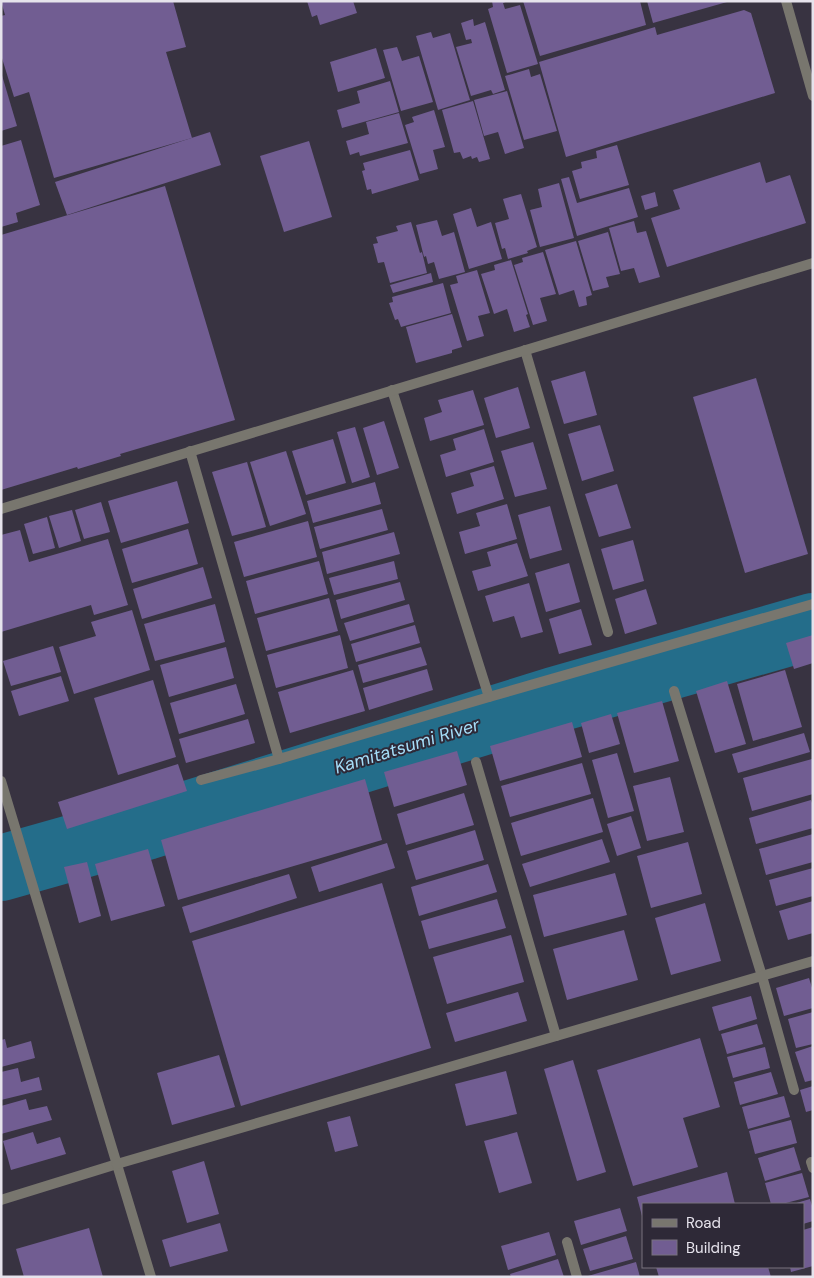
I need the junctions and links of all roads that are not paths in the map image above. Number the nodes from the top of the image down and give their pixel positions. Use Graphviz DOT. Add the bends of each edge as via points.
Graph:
graph roads {
  1 [pos="786,1"];
  2 [pos="813,96"];
  3 [pos="813,263"];
  4 [pos="525,350"];
  5 [pos="392,390"];
  6 [pos="190,451"];
  7 [pos="1,509"];
  8 [pos="813,604"];
  9 [pos="608,632"];
  10 [pos="674,691"];
  11 [pos="489,697"];
  12 [pos="279,759"];
  13 [pos="476,762"];
  14 [pos="201,780"];
  15 [pos="1,781"];
  16 [pos="813,961"];
  17 [pos="762,976"];
  18 [pos="556,1036"];
  19 [pos="794,1090"];
  20 [pos="117,1164"];
  21 [pos="1,1200"];
  22 [pos="567,1242"];
  23 [pos="151,1277"];
  24 [pos="577,1277"];
  1 -- 2 [label="street"];
  3 -- 4 [label="street"];
  4 -- 5 [label="street"];
  4 -- 9 [label="street"];
  5 -- 6 [label="street"];
  5 -- 11 [label="street"];
  6 -- 7 [label="street"];
  6 -- 12 [label="street"];
  8 -- 11 [label="street"];
  10 -- 17 [label="street"];
  11 -- 12 [label="street"];
  12 -- 14 [label="street"];
  13 -- 18 [label="street"];
  15 -- 20 [label="street"];
  16 -- 17 [label="street"];
  17 -- 18 [label="street"];
  17 -- 19 [label="street"];
  18 -- 20 [label="street"];
  20 -- 21 [label="street"];
  20 -- 23 [label="street"];
  22 -- 24 [label="street"];
}
